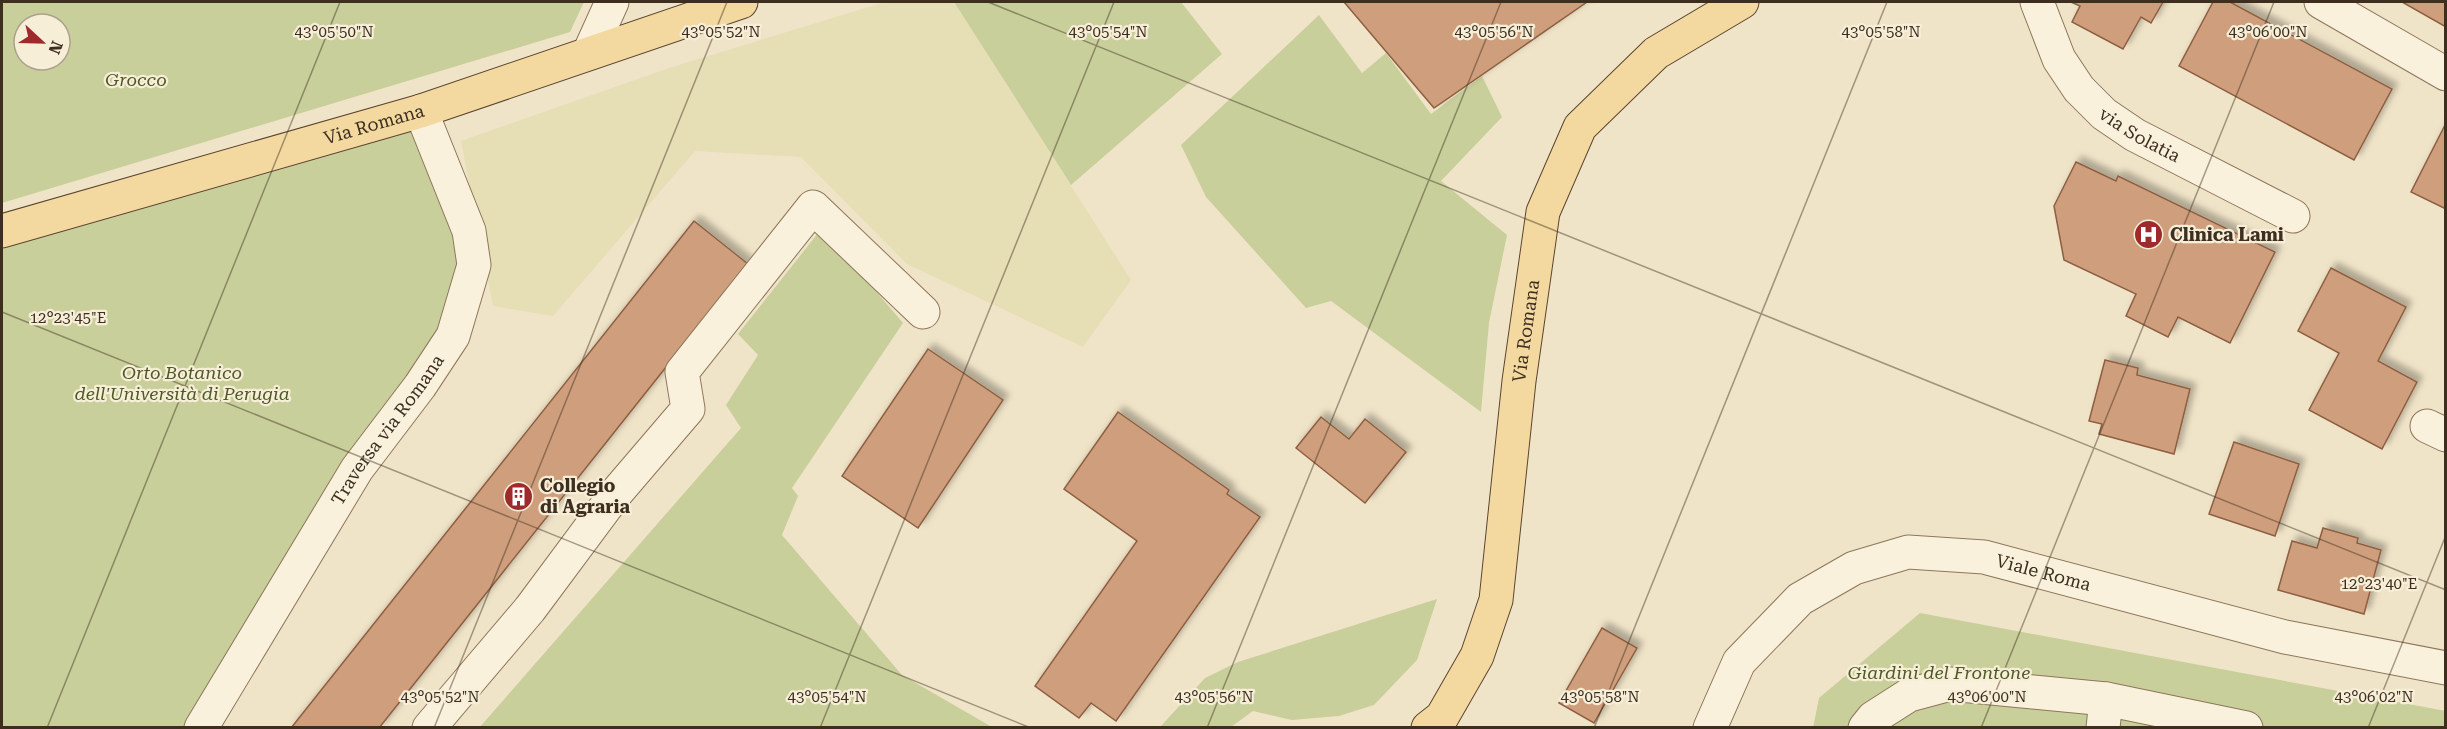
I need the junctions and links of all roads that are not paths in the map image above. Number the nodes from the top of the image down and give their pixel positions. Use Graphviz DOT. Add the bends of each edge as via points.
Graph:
graph roads {
  1 [pos="612,2"];
  2 [pos="741,2"];
  3 [pos="1742,2"];
  4 [pos="2037,2"];
  5 [pos="2321,2"];
  6 [pos="589,53"];
  7 [pos="2445,74"];
  8 [pos="421,111"];
  9 [pos="2293,216"];
  10 [pos="2,231"];
  11 [pos="923,312"];
  12 [pos="2445,668"];
  13 [pos="2105,713"];
  14 [pos="201,728"];
  15 [pos="429,728"];
  16 [pos="1428,728"];
  17 [pos="1710,728"];
  18 [pos="1865,728"];
  19 [pos="2246,728"];
  1 -- 6 [label="street"];
  2 -- 6 [label="main road, Via Romana"];
  3 -- 16 [label="main road, Via Romana" via="1656,53 1580,127 1543,212 1497,600 1477,656 1442,717"];
  4 -- 9 [label="street, via Solatia" via="2059,59 2079,89 2104,114 2135,135"];
  5 -- 7 [label="street"];
  6 -- 8 [label="main road, Via Romana"];
  8 -- 10 [label="main road, Via Romana"];
  8 -- 14 [label="street, Traversa via Romana" via="469,231 474,265 453,336 357,469"];
  11 -- 15 [label="street" via="813,207 682,372 688,409 617,492 530,609"];
  12 -- 17 [label="street, Viale Roma" via="2285,638 1984,557 1908,552 1854,568 1800,599 1739,662"];
  13 -- 18 [label="street" via="1950,684 1909,695 1873,718"];
  13 -- 19 [label="street"];
}
